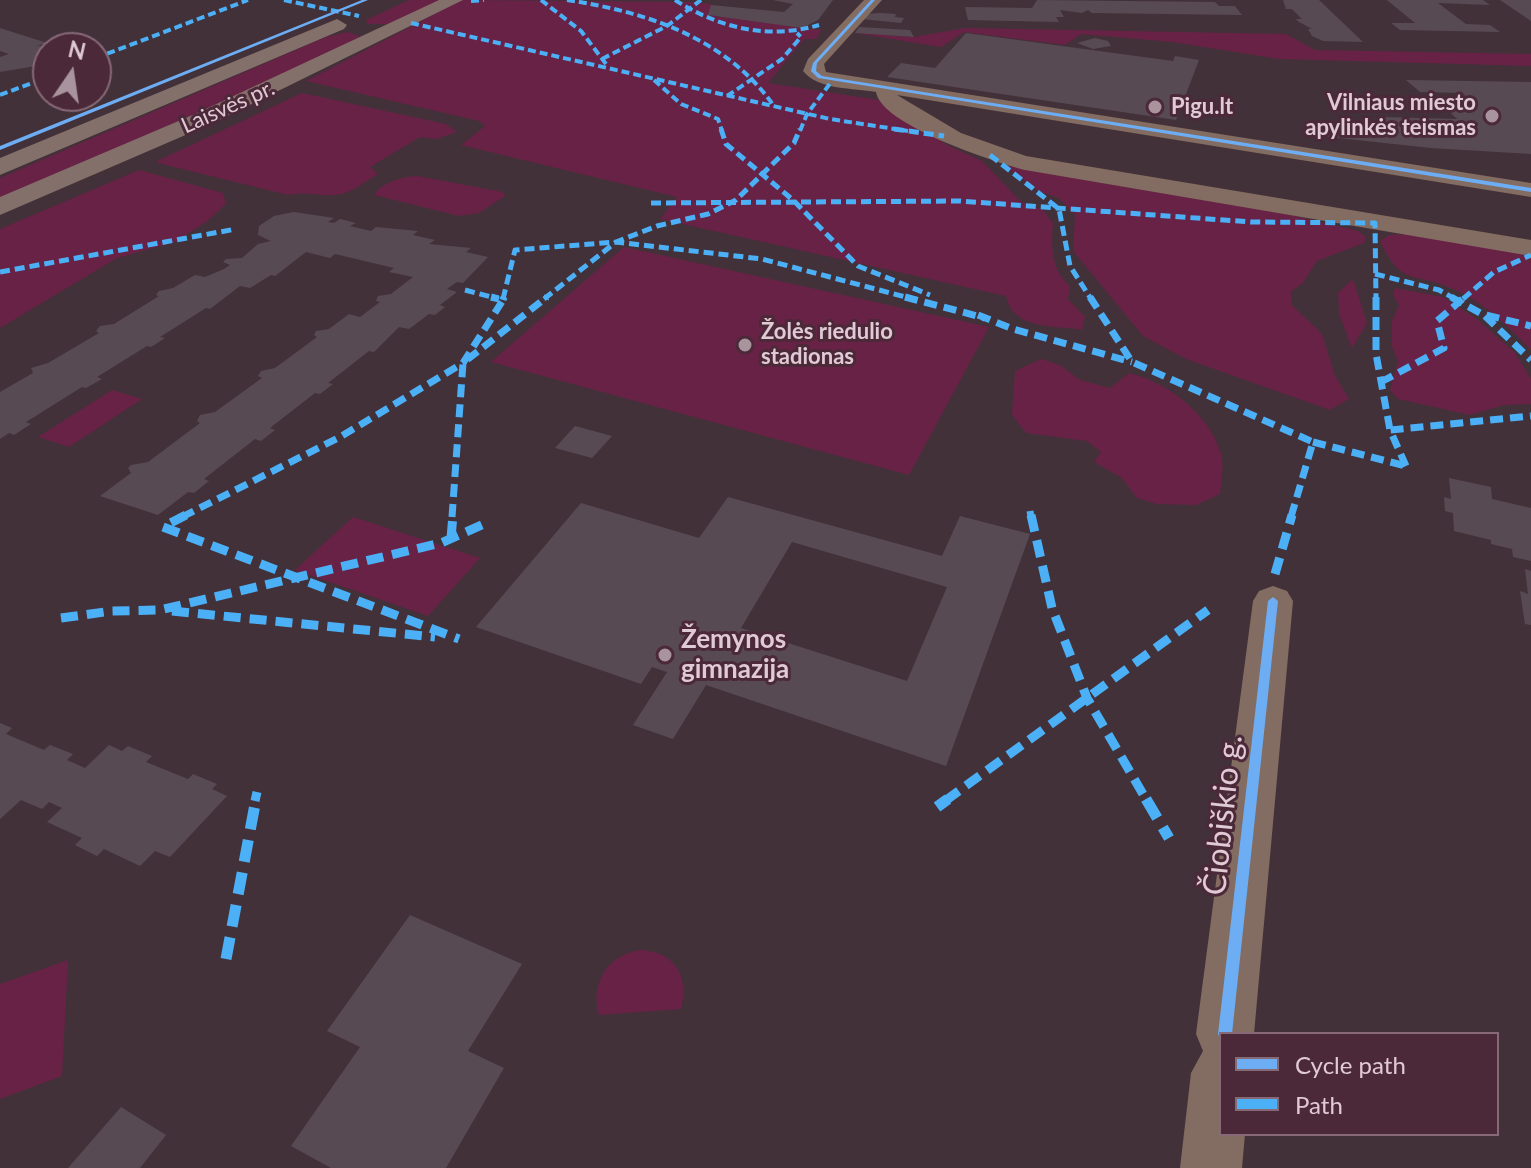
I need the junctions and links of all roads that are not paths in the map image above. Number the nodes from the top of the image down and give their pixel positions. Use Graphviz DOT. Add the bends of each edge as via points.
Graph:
graph roads {
  1 [pos="454,0"];
  2 [pos="873,0"];
  3 [pos="382,5"];
  4 [pos="359,16"];
  5 [pos="408,25"];
  6 [pos="321,32"];
  7 [pos="372,42"];
  8 [pos="888,90"];
  9 [pos="0,167"];
  10 [pos="1531,190"];
  11 [pos="0,207"];
  12 [pos="1531,248"];
  13 [pos="1273,601"];
  14 [pos="1225,1032"];
  15 [pos="1219,1092"];
  16 [pos="1211,1168"];
  1 -- 5 [label="main road, Laisvės pr."];
  2 -- 8 [label="street" via="813,71 832,81"];
  3 -- 4 [label="main road, Laisvės pr."];
  4 -- 5 [label="main road" via="358,23 368,27"];
  4 -- 6 [label="main road, Laisvės pr."];
  5 -- 7 [label="main road, Laisvės pr."];
  6 -- 7 [label="main road" via="360,30 370,34"];
  6 -- 9 [label="main road, Laisvės pr."];
  7 -- 11 [label="main road, Laisvės pr."];
  8 -- 10 [label="street"];
  8 -- 12 [label="street" via="888,99 944,136 1013,160"];
  13 -- 14 [label="street, Čiobiškio g."];
  15 -- 16 [label="street"];
}
